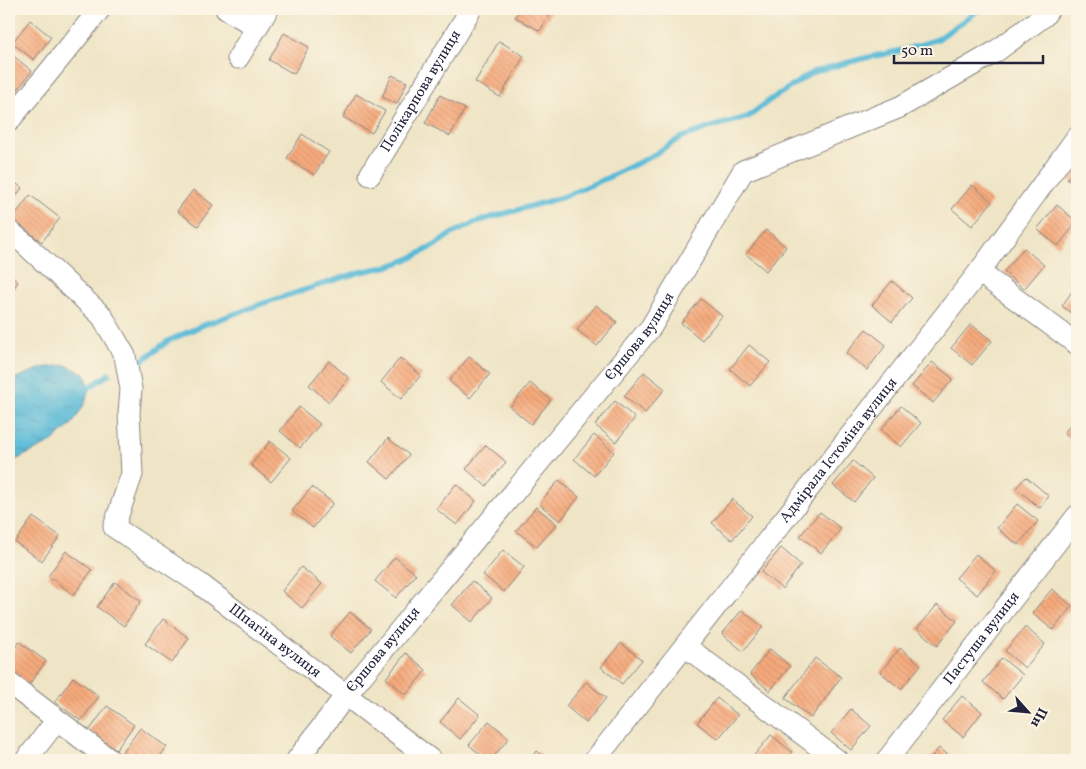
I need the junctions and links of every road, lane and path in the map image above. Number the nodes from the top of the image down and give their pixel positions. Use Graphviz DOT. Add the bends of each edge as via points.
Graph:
graph roads {
  1 [pos="100,9"];
  2 [pos="226,9"];
  3 [pos="268,9"];
  4 [pos="471,9"];
  5 [pos="1050,9"];
  6 [pos="256,27"];
  7 [pos="238,58"];
  8 [pos="9,121"];
  9 [pos="1077,137"];
  10 [pos="370,175"];
  11 [pos="9,231"];
  12 [pos="979,272"];
  13 [pos="1077,344"];
  14 [pos="1077,516"];
  15 [pos="686,646"];
  16 [pos="9,683"];
  17 [pos="346,695"];
  18 [pos="57,720"];
  19 [pos="26,760"];
  20 [pos="110,760"];
  21 [pos="296,760"];
  22 [pos="431,760"];
  23 [pos="595,760"];
  24 [pos="837,760"];
  25 [pos="887,760"];
  1 -- 8 [label="street"];
  2 -- 6 [label="street"];
  3 -- 6 [label="street"];
  4 -- 10 [label="street, Полікарпова вулиця"];
  5 -- 17 [label="street, Єршова вулиця" via="994,52 900,107 743,171 651,327"];
  6 -- 7 [label="street"];
  9 -- 12 [label="street, Адмірала Істоміна вулиця"];
  11 -- 17 [label="street, Шпагіна вулиця" via="102,316 125,356 131,389 132,474 114,527 200,584"];
  12 -- 13 [label="street"];
  12 -- 15 [label="street, Адмірала Істоміна вулиця"];
  14 -- 25 [label="street, Пастуша вулиця"];
  15 -- 23 [label="street, Адмірала Істоміна вулиця"];
  15 -- 24 [label="street"];
  16 -- 18 [label="street"];
  17 -- 21 [label="street, Єршова вулиця"];
  17 -- 22 [label="street, Шпагіна вулиця"];
  18 -- 19 [label="street"];
  18 -- 20 [label="street"];
}
